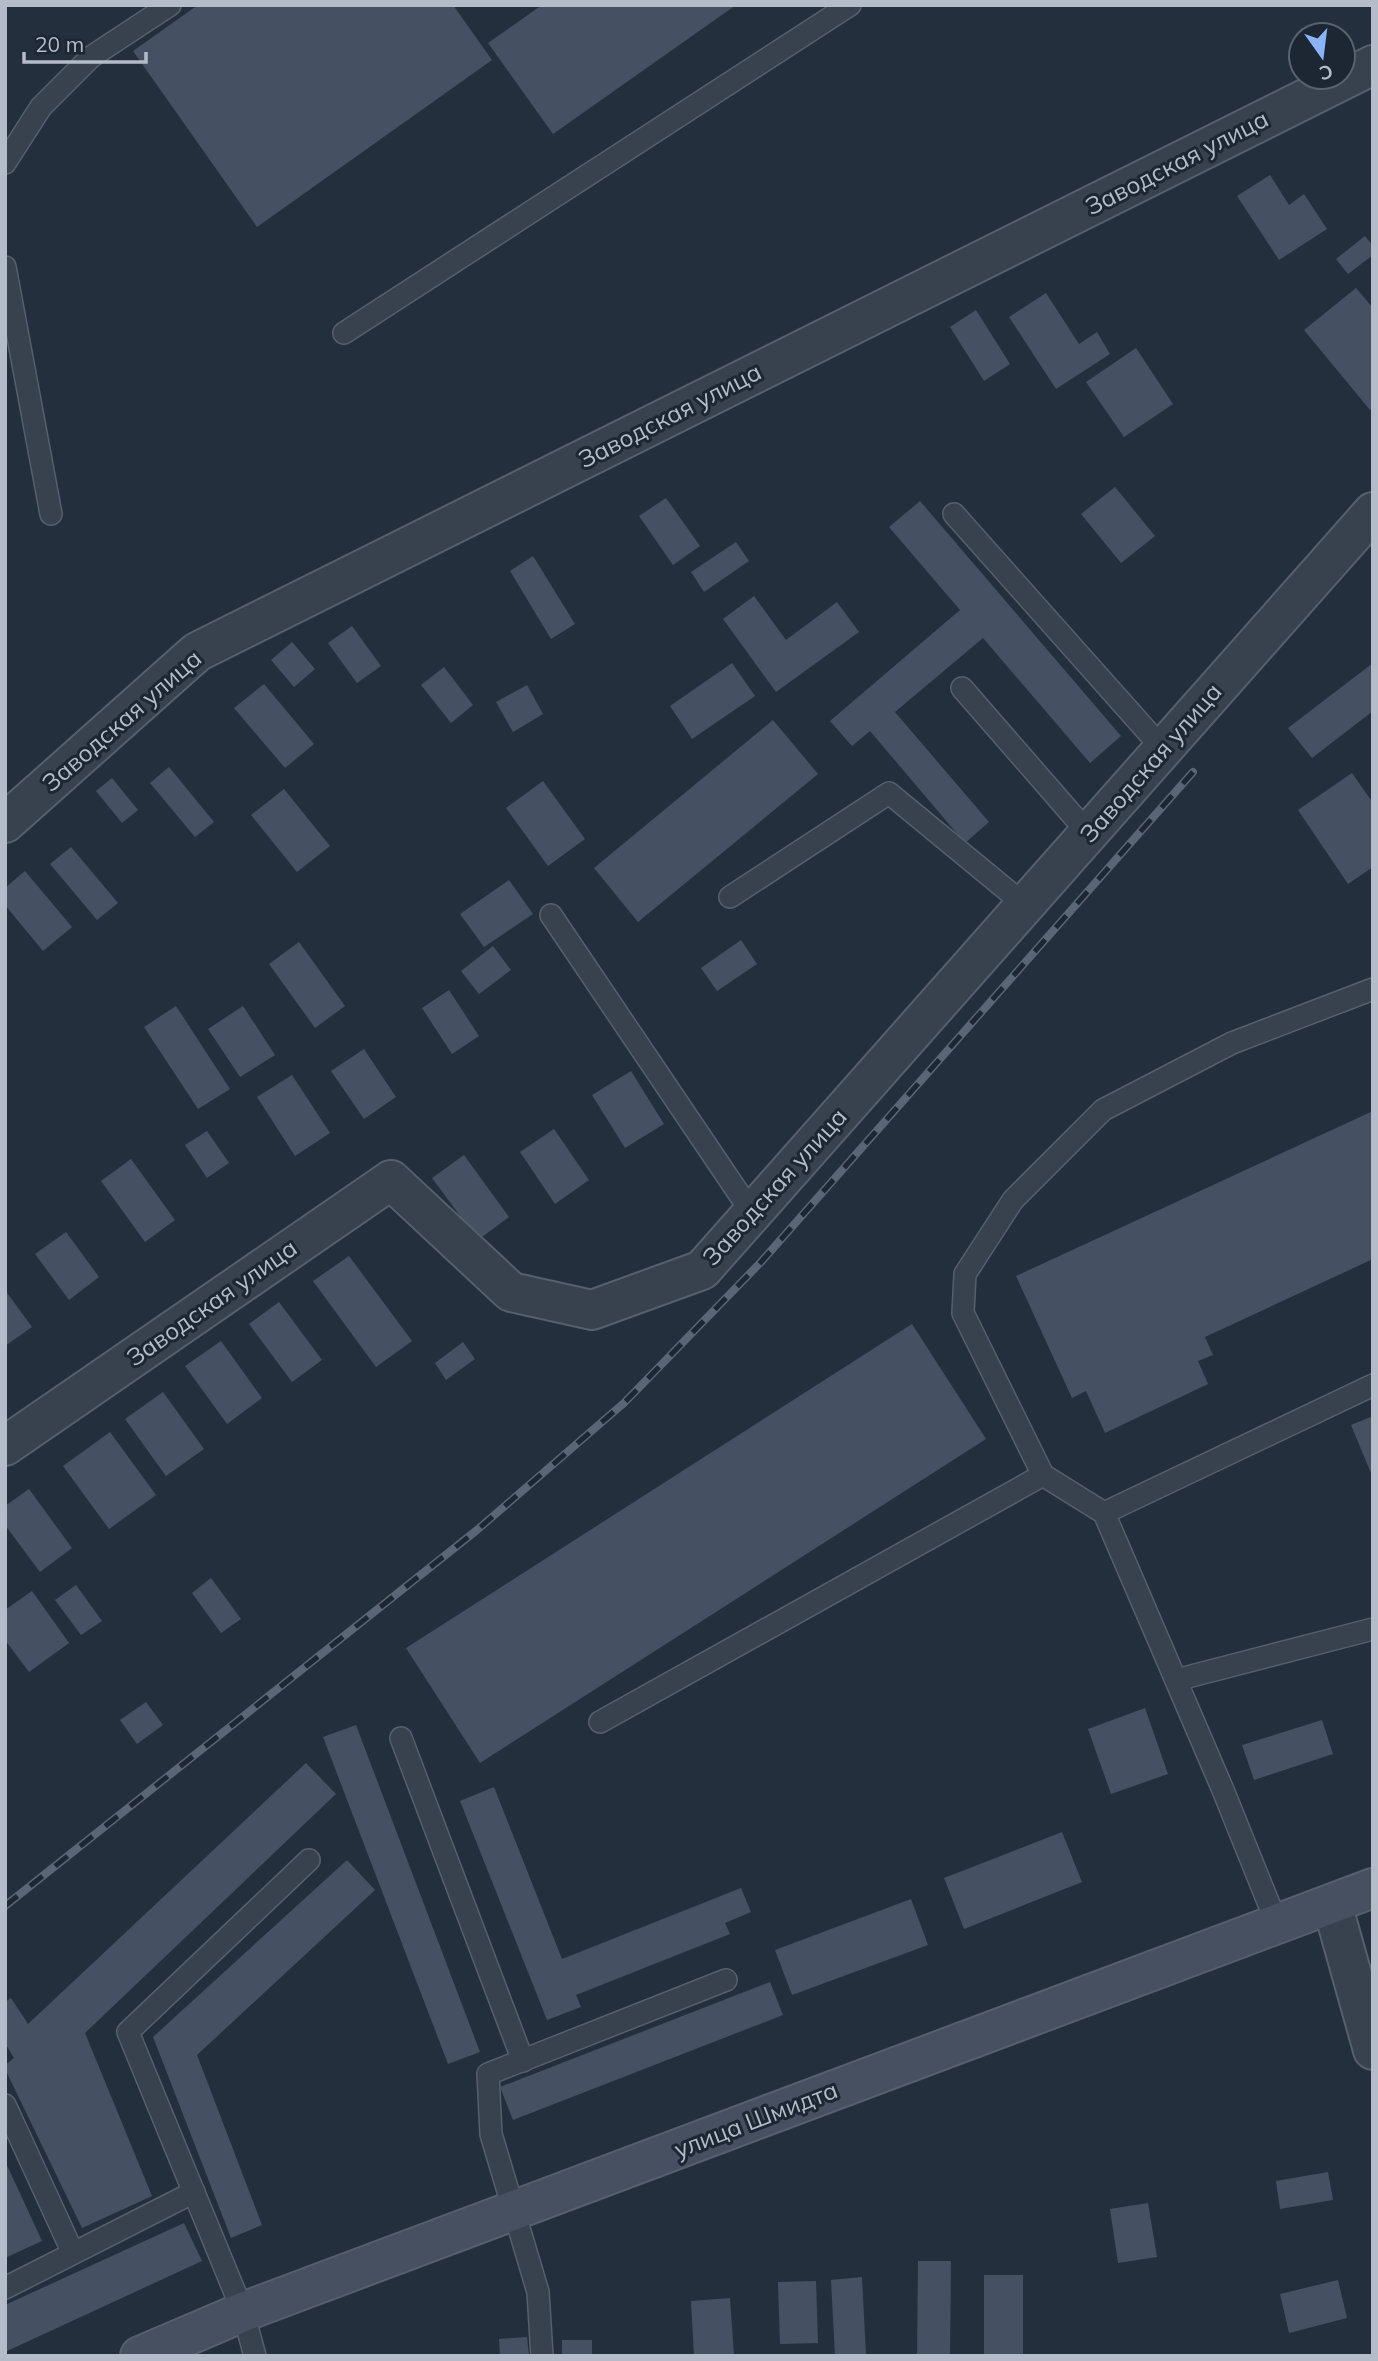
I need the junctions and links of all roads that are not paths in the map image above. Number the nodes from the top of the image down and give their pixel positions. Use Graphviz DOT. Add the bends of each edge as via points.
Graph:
graph roads {
  1 [pos="170,5"];
  2 [pos="850,5"];
  3 [pos="1373,65"];
  4 [pos="5,163"];
  5 [pos="5,267"];
  6 [pos="344,333"];
  7 [pos="1373,512"];
  8 [pos="51,513"];
  9 [pos="954,514"];
  10 [pos="961,688"];
  11 [pos="1163,749"];
  12 [pos="5,823"];
  13 [pos="1089,834"];
  14 [pos="730,897"];
  15 [pos="1025,905"];
  16 [pos="551,915"];
  17 [pos="1373,989"];
  18 [pos="752,1213"];
  19 [pos="1373,1384"];
  20 [pos="5,1446"];
  21 [pos="1043,1475"];
  22 [pos="1104,1513"];
  23 [pos="1373,1629"];
  24 [pos="1176,1681"];
  25 [pos="600,1722"];
  26 [pos="401,1738"];
  27 [pos="309,1860"];
  28 [pos="1373,1888"];
  29 [pos="1332,1904"];
  30 [pos="1277,1924"];
  31 [pos="726,1980"];
  32 [pos="1373,2050"];
  33 [pos="523,2061"];
  34 [pos="5,2105"];
  35 [pos="194,2192"];
  36 [pos="515,2210"];
  37 [pos="73,2253"];
  38 [pos="5,2288"];
  39 [pos="243,2312"];
  40 [pos="140,2356"];
  41 [pos="255,2356"];
  42 [pos="542,2356"];
  1 -- 4 [label="lane" via="92,57 41,107"];
  2 -- 6 [label="lane"];
  3 -- 12 [label="street, Заводская улица" via="197,652"];
  5 -- 8 [label="lane"];
  7 -- 11 [label="street, Заводская улица"];
  9 -- 11 [label="lane"];
  10 -- 13 [label="lane"];
  11 -- 13 [label="street, Заводская улица"];
  13 -- 15 [label="street, Заводская улица"];
  14 -- 15 [label="lane" via="890,793"];
  15 -- 18 [label="street, Заводская улица"];
  16 -- 18 [label="lane"];
  17 -- 21 [label="lane" via="1231,1043 1102,1110 1013,1200 965,1274 963,1313"];
  18 -- 20 [label="street, Заводская улица" via="702,1270 592,1310 511,1292 391,1180"];
  19 -- 22 [label="lane"];
  21 -- 22 [label="lane"];
  21 -- 25 [label="lane"];
  22 -- 24 [label="lane"];
  23 -- 24 [label="lane"];
  24 -- 30 [label="lane"];
  26 -- 33 [label="lane"];
  27 -- 35 [label="lane" via="128,2032"];
  28 -- 29 [label="street, улица Шмидта"];
  29 -- 30 [label="street, улица Шмидта"];
  29 -- 32 [label="street"];
  30 -- 36 [label="street, улица Шмидта"];
  31 -- 33 [label="lane"];
  33 -- 36 [label="lane" via="488,2074 491,2134"];
  34 -- 37 [label="lane"];
  35 -- 37 [label="lane"];
  35 -- 39 [label="lane"];
  36 -- 39 [label="street, улица Шмидта"];
  36 -- 42 [label="lane" via="538,2292"];
  37 -- 38 [label="lane"];
  39 -- 40 [label="street, улица Шмидта"];
  39 -- 41 [label="lane"];
}
